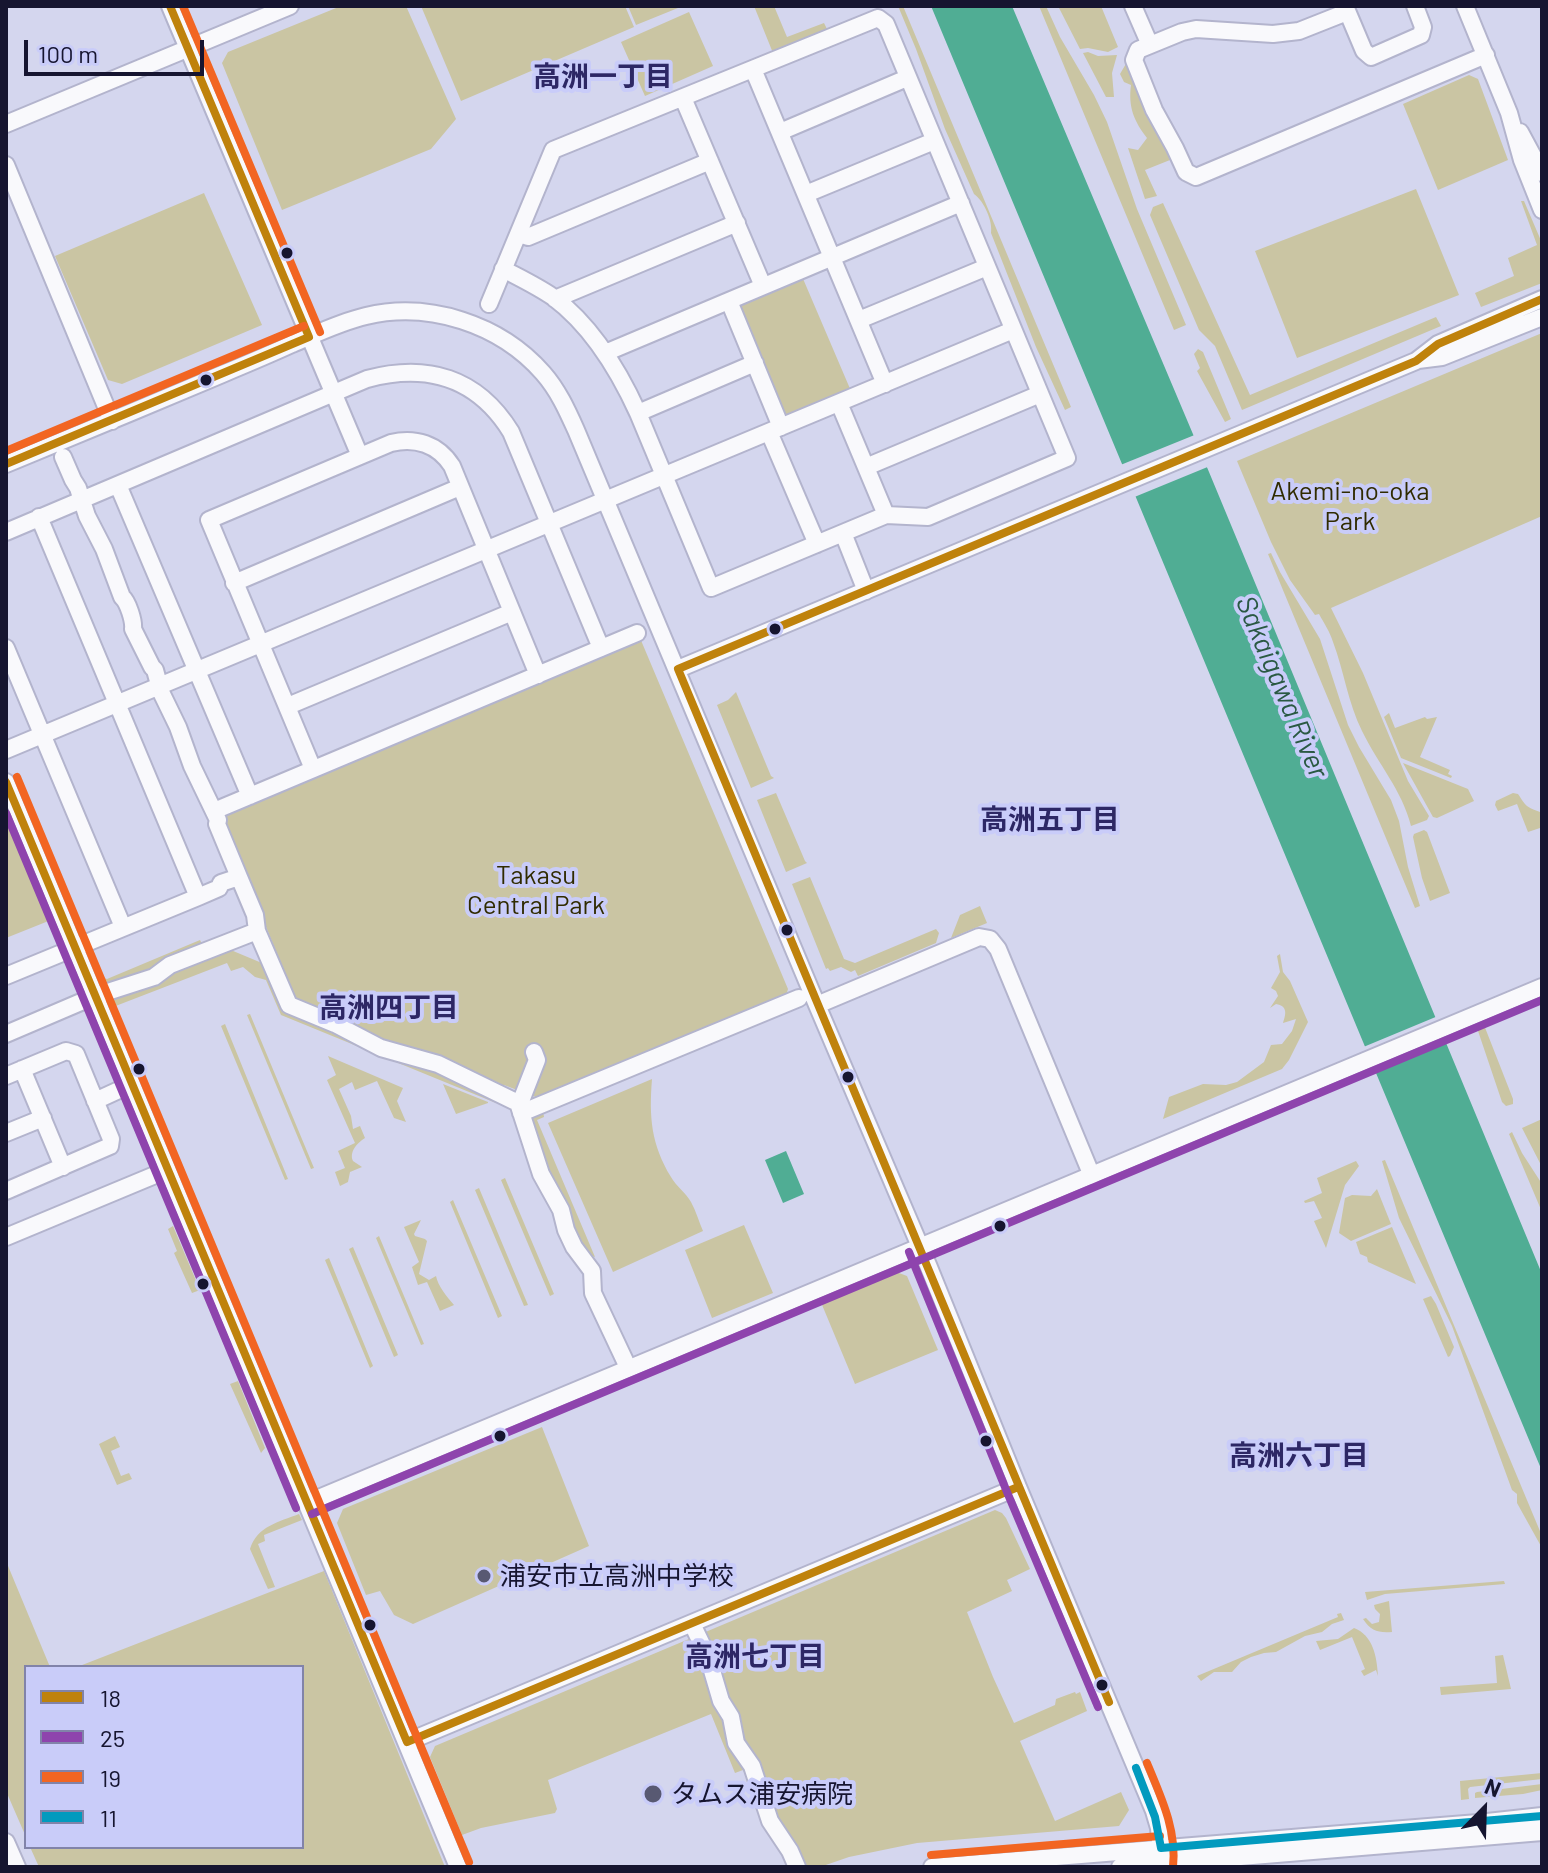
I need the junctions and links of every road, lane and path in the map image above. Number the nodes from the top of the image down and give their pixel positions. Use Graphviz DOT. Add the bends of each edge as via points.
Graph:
graph roads {
  1 [pos="170,6"];
  2 [pos="290,6"];
  3 [pos="1133,6"];
  4 [pos="1415,6"];
  5 [pos="1465,6"];
  6 [pos="1346,9"];
  7 [pos="878,12"];
  8 [pos="1150,45"];
  9 [pos="188,50"];
  10 [pos="1486,55"];
  11 [pos="753,69"];
  12 [pos="907,78"];
  13 [pos="683,98"];
  14 [pos="1509,113"];
  15 [pos="6,124"];
  16 [pos="780,132"];
  17 [pos="934,141"];
  18 [pos="710,161"];
  19 [pos="6,165"];
  20 [pos="1542,173"];
  21 [pos="806,194"];
  22 [pos="961,203"];
  23 [pos="1542,210"];
  24 [pos="737,223"];
  25 [pos="519,234"];
  26 [pos="832,257"];
  27 [pos="987,267"];
  28 [pos="503,269"];
  29 [pos="763,286"];
  30 [pos="555,299"];
  31 [pos="1542,299"];
  32 [pos="729,301"];
  33 [pos="489,304"];
  34 [pos="1542,317"];
  35 [pos="859,320"];
  36 [pos="1013,330"];
  37 [pos="309,337"];
  38 [pos="605,353"];
  39 [pos="1416,361"];
  40 [pos="755,363"];
  41 [pos="885,384"];
  42 [pos="1040,394"];
  43 [pos="333,395"];
  44 [pos="839,403"];
  45 [pos="638,413"];
  46 [pos="112,421"];
  47 [pos="775,430"];
  48 [pos="360,456"];
  49 [pos="63,457"];
  50 [pos="6,464"];
  51 [pos="866,467"];
  52 [pos="664,477"];
  53 [pos="118,485"];
  54 [pos="460,487"];
  55 [pos="82,500"];
  56 [pos="606,501"];
  57 [pos="886,515"];
  58 [pos="39,517"];
  59 [pos="549,524"];
  60 [pos="6,532"];
  61 [pos="843,533"];
  62 [pos="817,544"];
  63 [pos="486,550"];
  64 [pos="234,583"];
  65 [pos="866,591"];
  66 [pos="512,612"];
  67 [pos="637,633"];
  68 [pos="261,644"];
  69 [pos="6,648"];
  70 [pos="601,648"];
  71 [pos="678,669"];
  72 [pos="197,672"];
  73 [pos="538,675"];
  74 [pos="159,686"];
  75 [pos="117,704"];
  76 [pos="288,706"];
  77 [pos="42,736"];
  78 [pos="6,750"];
  79 [pos="313,769"];
  80 [pos="6,782"];
  81 [pos="245,797"];
  82 [pos="214,811"];
  83 [pos="239,877"];
  84 [pos="202,895"];
  85 [pos="123,927"];
  86 [pos="257,931"];
  87 [pos="75,948"];
  88 [pos="6,976"];
  89 [pos="1537,989"];
  90 [pos="95,996"];
  91 [pos="799,998"];
  92 [pos="817,1005"];
  93 [pos="6,1034"];
  94 [pos="534,1052"];
  95 [pos="14,1072"];
  96 [pos="132,1084"];
  97 [pos="95,1101"];
  98 [pos="520,1109"];
  99 [pos="43,1118"];
  100 [pos="6,1133"];
  101 [pos="63,1167"];
  102 [pos="167,1170"];
  103 [pos="1092,1176"];
  104 [pos="6,1191"];
  105 [pos="6,1237"];
  106 [pos="920,1247"];
  107 [pos="625,1361"];
  108 [pos="1018,1487"];
  109 [pos="307,1503"];
  110 [pos="695,1630"];
  111 [pos="407,1742"];
  112 [pos="1542,1816"];
  113 [pos="1542,1832"];
  114 [pos="6,1842"];
  115 [pos="1162,1856"];
  116 [pos="17,1867"];
  117 [pos="458,1867"];
  118 [pos="797,1867"];
  119 [pos="932,1867"];
  120 [pos="1120,1867"];
  1 -- 9 [label="street"];
  2 -- 9 [label="street"];
  3 -- 8 [label="street"];
  4 -- 6 [label="street" via="1423,27 1419,38 1371,57"];
  5 -- 10 [label="street"];
  6 -- 8 [label="street" via="1299,31 1196,29"];
  7 -- 11 [label="street"];
  7 -- 12 [label="street"];
  8 -- 10 [label="street" via="1138,50 1134,60 1186,172 1196,177"];
  9 -- 15 [label="street"];
  9 -- 37 [label="street"];
  10 -- 14 [label="street"];
  11 -- 13 [label="street"];
  11 -- 16 [label="street"];
  12 -- 16 [label="street"];
  12 -- 17 [label="street"];
  13 -- 18 [label="street"];
  13 -- 25 [label="street" via="553,150"];
  14 -- 20 [label="street"];
  14 -- 23 [label="street"];
  16 -- 21 [label="street"];
  17 -- 21 [label="street"];
  17 -- 22 [label="street"];
  18 -- 24 [label="street"];
  18 -- 25 [label="street" via="528,237"];
  19 -- 46 [label="street"];
  21 -- 26 [label="street"];
  22 -- 26 [label="street"];
  22 -- 27 [label="street"];
  24 -- 29 [label="street"];
  24 -- 30 [label="street"];
  25 -- 28 [label="street"];
  26 -- 29 [label="street"];
  26 -- 35 [label="street"];
  27 -- 35 [label="street"];
  27 -- 36 [label="street"];
  28 -- 30 [label="street"];
  28 -- 33 [label="street"];
  29 -- 32 [label="street"];
  30 -- 38 [label="street"];
  31 -- 39 [label="street" via="1438,344"];
  32 -- 38 [label="street"];
  32 -- 40 [label="street"];
  34 -- 39 [label="street" via="1442,357"];
  35 -- 41 [label="street"];
  36 -- 41 [label="street"];
  36 -- 42 [label="street"];
  37 -- 43 [label="street"];
  37 -- 46 [label="street"];
  37 -- 56 [label="street" via="367,316 403,311 452,317 500,337 553,386"];
  38 -- 45 [label="street"];
  39 -- 65 [label="street"];
  40 -- 45 [label="street"];
  40 -- 47 [label="street"];
  41 -- 44 [label="street"];
  42 -- 51 [label="street"];
  42 -- 57 [label="street" via="1067,458 928,517"];
  43 -- 48 [label="street"];
  43 -- 53 [label="street"];
  43 -- 59 [label="street" via="367,379 406,372 437,375 477,394 511,432"];
  44 -- 47 [label="street"];
  44 -- 51 [label="street"];
  45 -- 52 [label="street"];
  46 -- 50 [label="street"];
  47 -- 52 [label="street"];
  47 -- 62 [label="street"];
  48 -- 54 [label="street" via="403,440 422,442 447,458"];
  48 -- 64 [label="street" via="209,520"];
  49 -- 55 [label="street"];
  51 -- 57 [label="street"];
  52 -- 56 [label="street"];
  52 -- 62 [label="street" via="711,588"];
  53 -- 55 [label="street"];
  53 -- 72 [label="street"];
  54 -- 63 [label="street"];
  54 -- 64 [label="street"];
  55 -- 58 [label="street"];
  55 -- 74 [label="street"];
  56 -- 59 [label="street"];
  56 -- 71 [label="street"];
  57 -- 61 [label="street"];
  58 -- 60 [label="street"];
  58 -- 75 [label="street"];
  59 -- 63 [label="street"];
  59 -- 70 [label="street"];
  61 -- 62 [label="street"];
  61 -- 65 [label="street"];
  63 -- 66 [label="street"];
  63 -- 68 [label="street"];
  64 -- 68 [label="street"];
  65 -- 71 [label="street"];
  66 -- 73 [label="street"];
  66 -- 76 [label="street"];
  67 -- 70 [label="street"];
  68 -- 72 [label="street"];
  68 -- 76 [label="street"];
  69 -- 77 [label="street"];
  70 -- 73 [label="street"];
  71 -- 92 [label="street"];
  72 -- 74 [label="street"];
  72 -- 81 [label="street"];
  73 -- 79 [label="street"];
  74 -- 75 [label="street"];
  74 -- 82 [label="street"];
  75 -- 77 [label="street"];
  75 -- 84 [label="street"];
  76 -- 79 [label="street"];
  77 -- 78 [label="street"];
  77 -- 85 [label="street"];
  79 -- 81 [label="street"];
  80 -- 87 [label="street"];
  81 -- 82 [label="street"];
  82 -- 83 [label="street"];
  83 -- 84 [label="street"];
  83 -- 86 [label="street"];
  84 -- 85 [label="street"];
  85 -- 87 [label="street"];
  86 -- 90 [label="street" via="170,965 154,977"];
  86 -- 98 [label="street" via="289,1005 381,1048 438,1064 518,1103"];
  87 -- 88 [label="street"];
  87 -- 90 [label="street"];
  89 -- 103 [label="street"];
  90 -- 93 [label="street"];
  90 -- 96 [label="street"];
  91 -- 98 [label="street"];
  92 -- 103 [label="street" via="979,937 990,939"];
  92 -- 106 [label="street"];
  94 -- 98 [label="street" via="537,1060"];
  95 -- 97 [label="street" via="66,1051 76,1054"];
  95 -- 99 [label="street"];
  96 -- 97 [label="street"];
  96 -- 102 [label="street"];
  97 -- 101 [label="street" via="110,1146"];
  98 -- 107 [label="street" via="541,1174 574,1247 592,1271 593,1293"];
  99 -- 100 [label="street"];
  99 -- 101 [label="street"];
  101 -- 104 [label="street"];
  102 -- 105 [label="street"];
  102 -- 109 [label="street"];
  103 -- 106 [label="street"];
  106 -- 108 [label="street"];
  106 -- 109 [label="street"];
  108 -- 111 [label="street"];
  108 -- 115 [label="street" via="1154,1811"];
  109 -- 111 [label="street"];
  110 -- 118 [label="street" via="731,1717 736,1743 752,1766 770,1821"];
  111 -- 117 [label="street"];
  112 -- 115 [label="street"];
  113 -- 115 [label="street"];
  114 -- 116 [label="street"];
  115 -- 119 [label="street"];
  115 -- 120 [label="street"];
}
